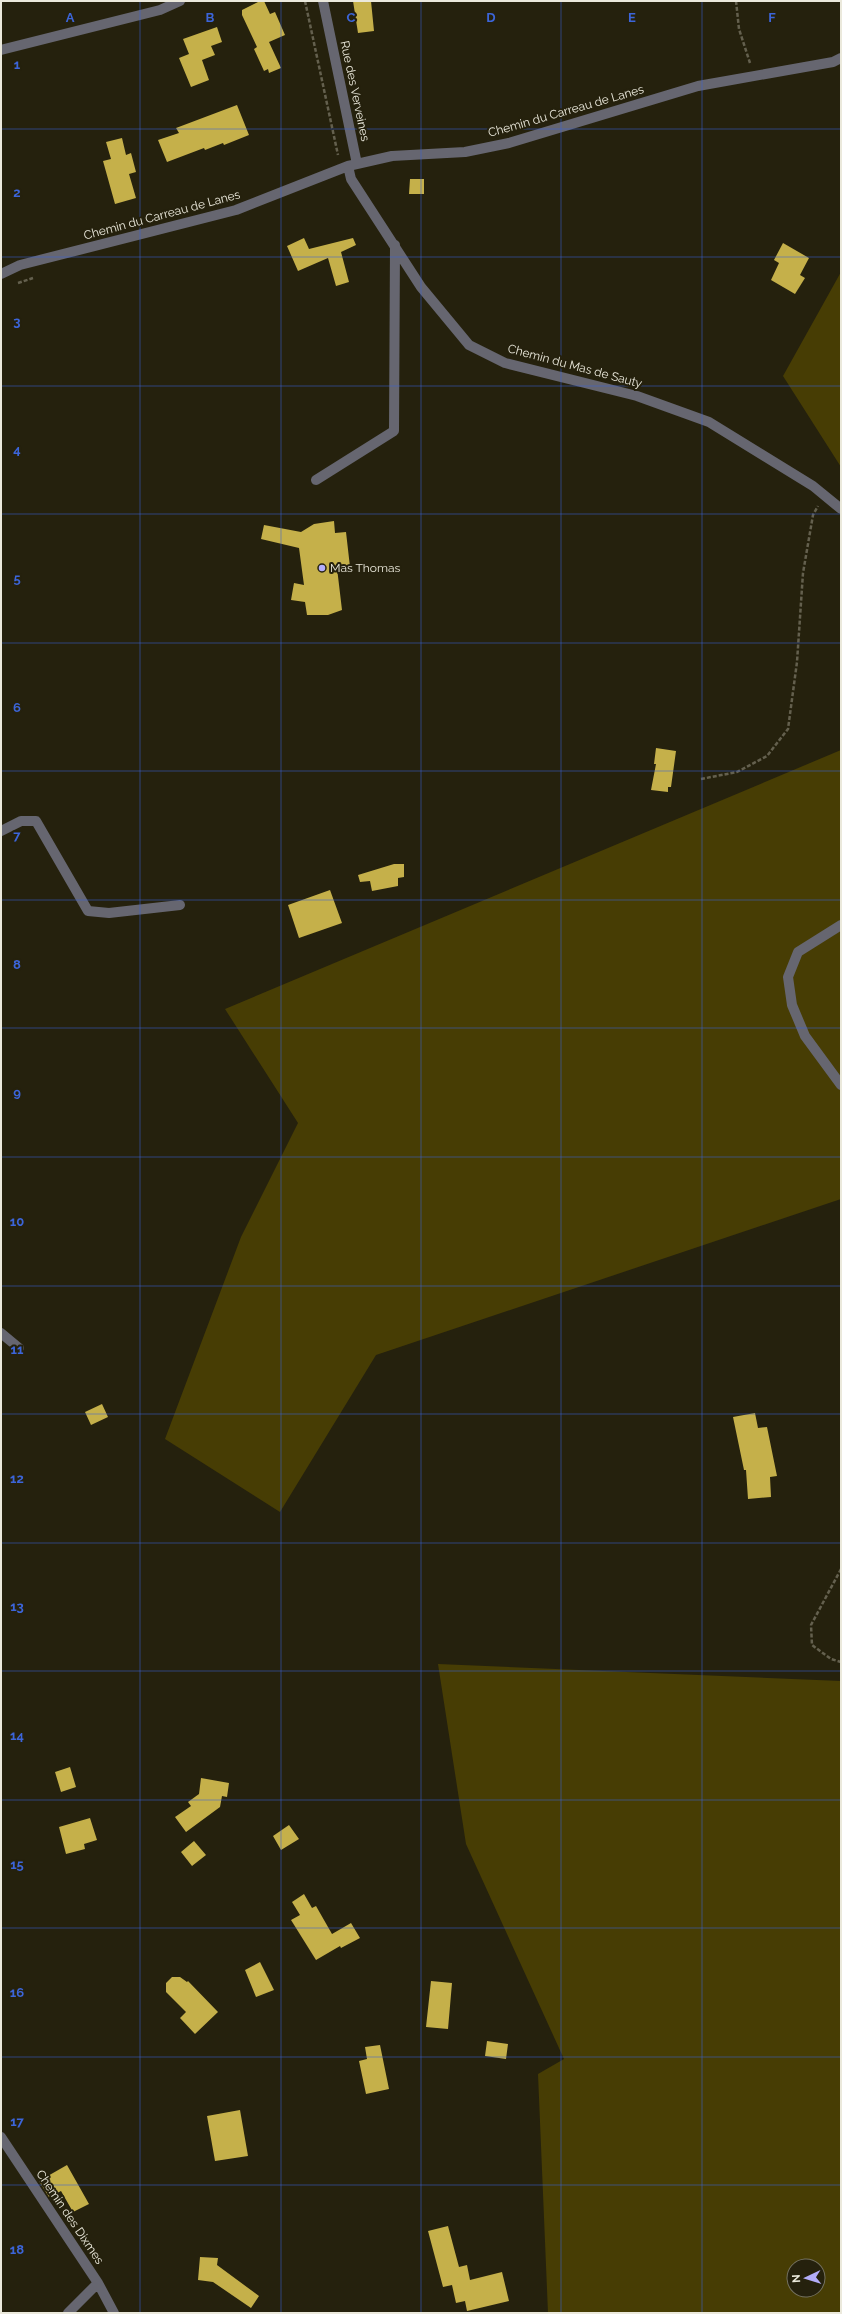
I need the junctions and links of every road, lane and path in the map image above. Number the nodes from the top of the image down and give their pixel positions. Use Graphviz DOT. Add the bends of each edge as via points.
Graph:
graph roads {
  1 [pos="180,1"];
  2 [pos="305,1"];
  3 [pos="323,1"];
  4 [pos="736,1"];
  5 [pos="1,50"];
  6 [pos="841,58"];
  7 [pos="751,66"];
  8 [pos="348,166"];
  9 [pos="395,245"];
  10 [pos="1,274"];
  11 [pos="36,277"];
  12 [pos="15,284"];
  13 [pos="316,480"];
  14 [pos="825,496"];
  15 [pos="841,509"];
  16 [pos="701,779"];
  17 [pos="1,831"];
  18 [pos="180,905"];
  19 [pos="841,924"];
  20 [pos="841,1085"];
  21 [pos="1,1333"];
  22 [pos="19,1348"];
  23 [pos="841,1569"];
  24 [pos="841,1662"];
  25 [pos="1,2137"];
  26 [pos="98,2283"];
  27 [pos="68,2313"];
  28 [pos="114,2313"];
  1 -- 5 [label="street" via="160,10"];
  2 -- 8 [label="path" via="337,148"];
  3 -- 8 [label="street, Rue des Verveines"];
  4 -- 7 [label="path" via="739,29"];
  6 -- 8 [label="street, Chemin du Carreau de Lanes" via="832,62 698,86 509,143 465,152 392,156"];
  8 -- 9 [label="street, Chemin du Mas de Sauty" via="351,179"];
  8 -- 10 [label="street, Chemin du Carreau de Lanes" via="236,210 20,265"];
  9 -- 13 [label="street" via="394,431"];
  9 -- 14 [label="street, Chemin du Mas de Sauty" via="421,287 469,345 506,363 637,396 709,422"];
  11 -- 12 [label="path"];
  14 -- 15 [label="street, Chemin du Mas de Sauty"];
  14 -- 16 [label="path" via="813,515 803,573 797,662 788,729 767,756 737,772"];
  17 -- 18 [label="street" via="21,821 36,821 88,911 109,913"];
  19 -- 20 [label="street" via="798,952 788,977 792,1005 805,1036"];
  21 -- 22 [label="street"];
  23 -- 24 [label="path" via="811,1625 812,1645 831,1659"];
  25 -- 26 [label="street, Chemin des Dixmes"];
  26 -- 27 [label="street"];
  26 -- 28 [label="street, Chemin des Dixmes"];
}
